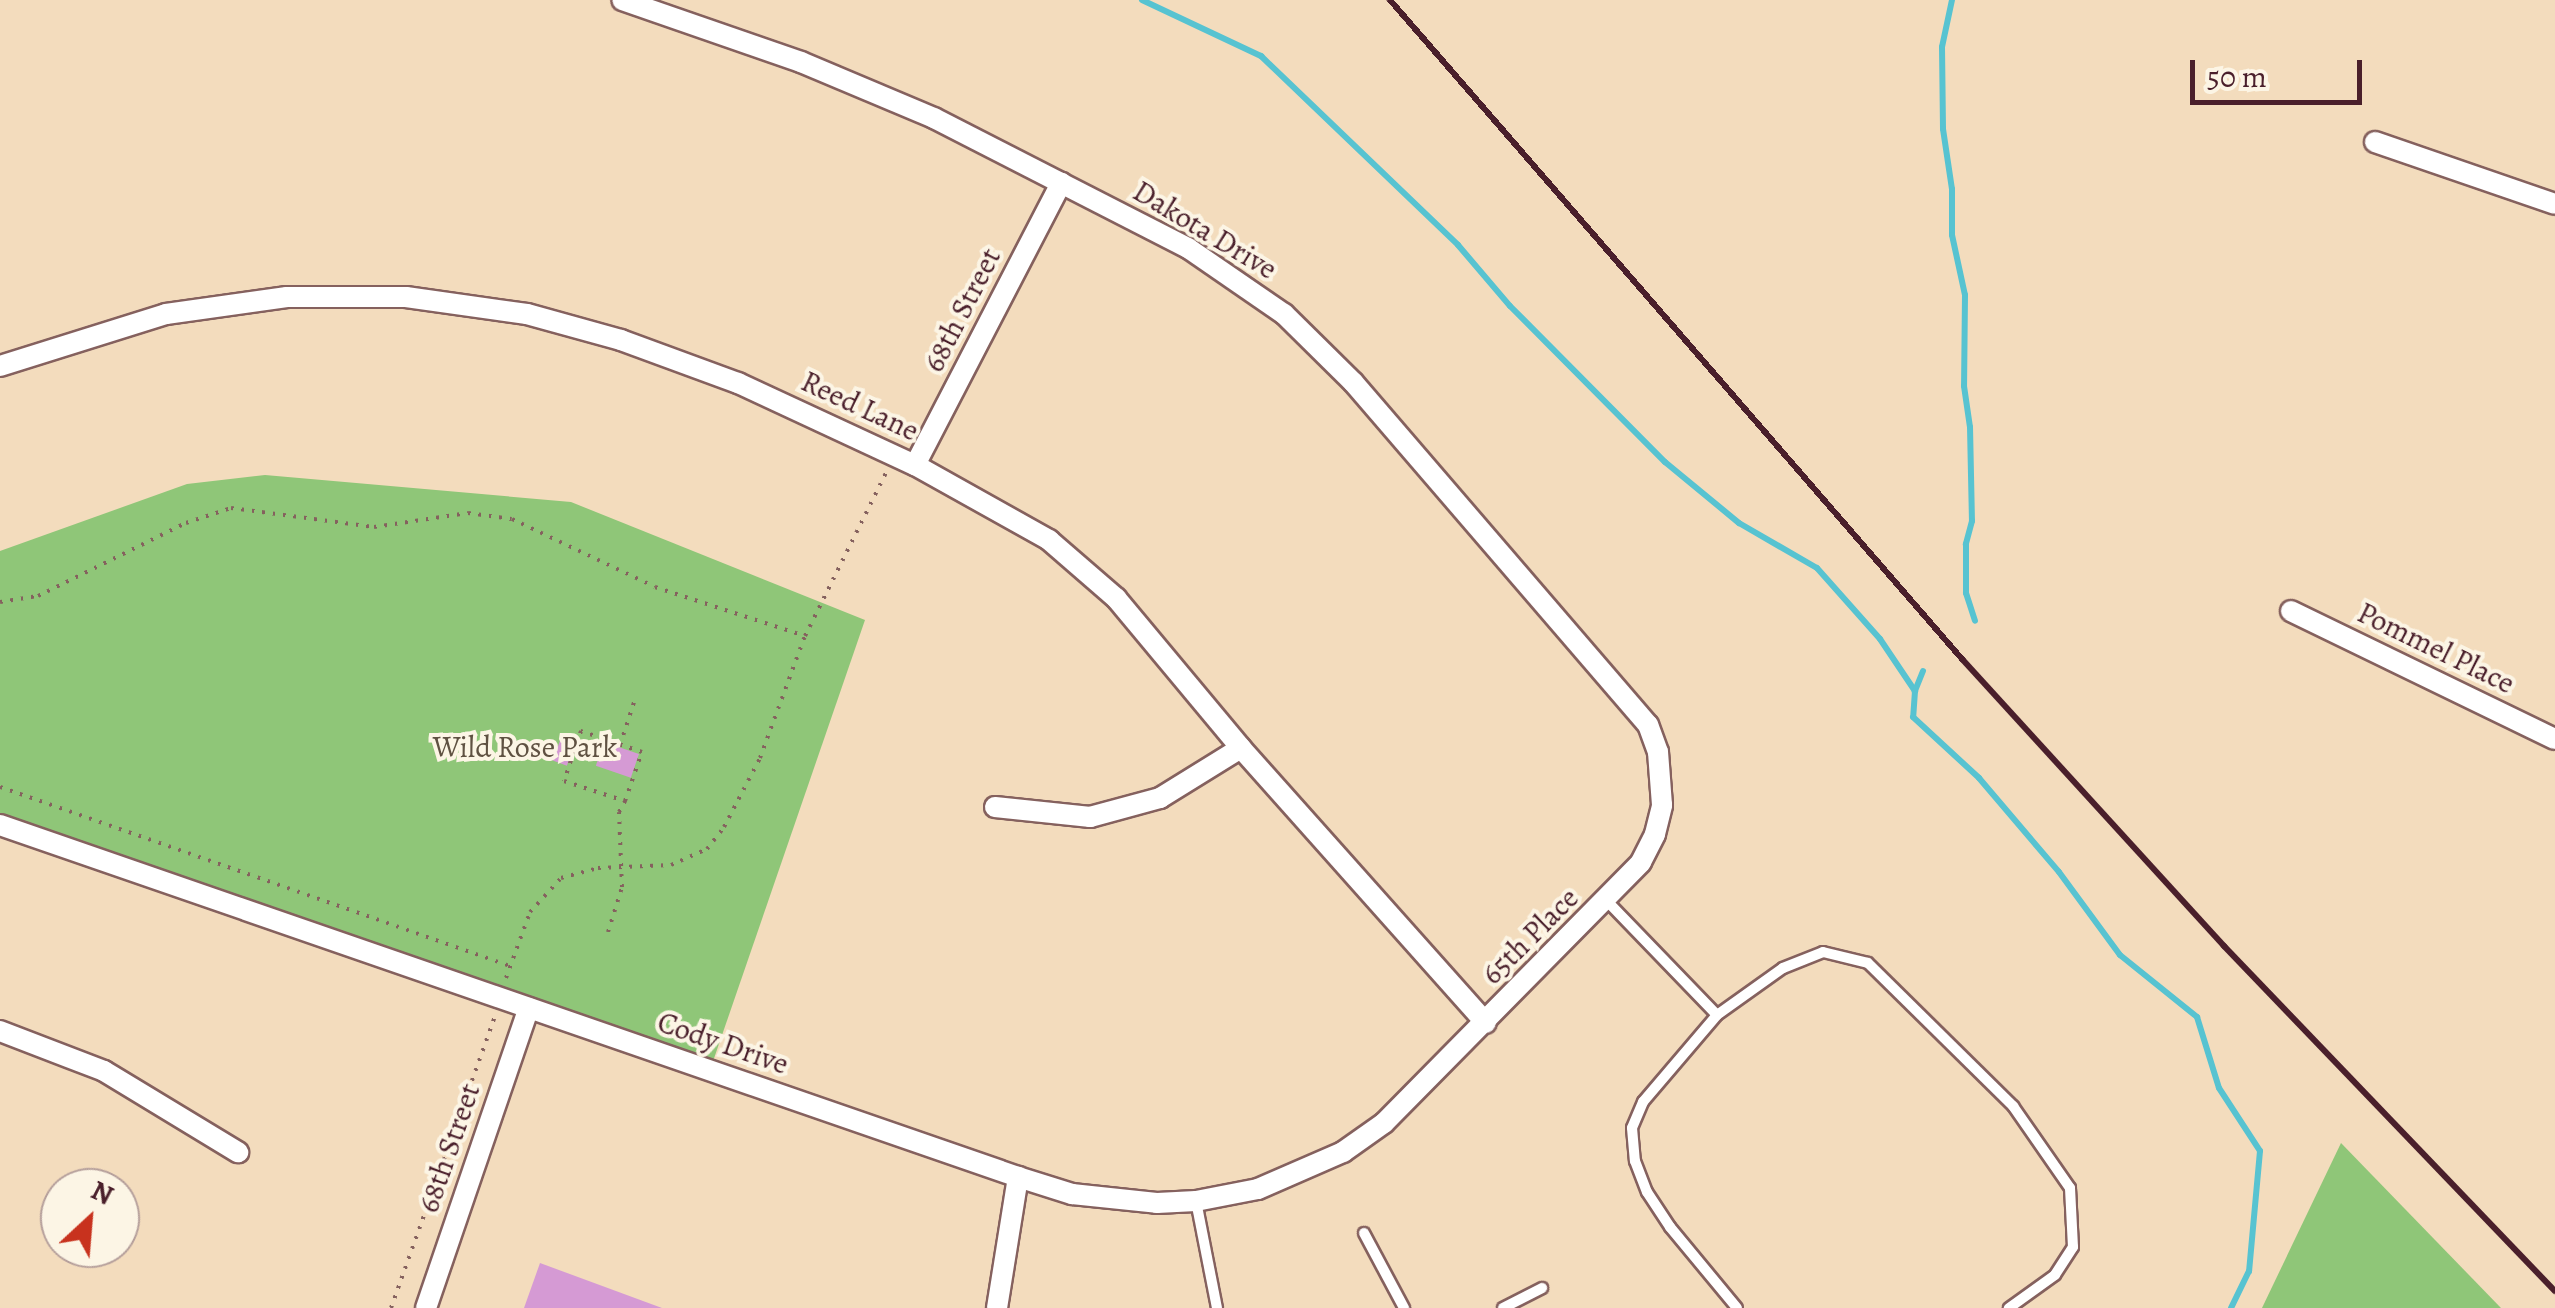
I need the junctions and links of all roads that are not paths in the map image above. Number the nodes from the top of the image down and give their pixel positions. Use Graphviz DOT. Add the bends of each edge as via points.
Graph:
graph roads {
  1 [pos="622,0"];
  2 [pos="2374,142"];
  3 [pos="1061,182"];
  4 [pos="2555,204"];
  5 [pos="0,366"];
  6 [pos="915,465"];
  7 [pos="2291,611"];
  8 [pos="2555,738"];
  9 [pos="1241,748"];
  10 [pos="1662,805"];
  11 [pos="995,807"];
  12 [pos="0,826"];
  13 [pos="1607,901"];
  14 [pos="529,1008"];
  15 [pos="1717,1015"];
  16 [pos="1486,1023"];
  17 [pos="0,1031"];
  18 [pos="1416,1094"];
  19 [pos="238,1152"];
  20 [pos="1018,1177"];
  21 [pos="1196,1201"];
  22 [pos="1364,1233"];
  23 [pos="1542,1288"];
  24 [pos="426,1308"];
  25 [pos="996,1308"];
  26 [pos="1217,1308"];
  27 [pos="1404,1308"];
  28 [pos="1503,1308"];
  29 [pos="1736,1308"];
  30 [pos="2008,1308"];
  1 -- 3 [label="street, Dakota Drive" via="873,90"];
  2 -- 4 [label="street"];
  3 -- 6 [label="street, 68th Street"];
  3 -- 10 [label="street, Dakota Drive" via="1238,279 1326,354 1634,704 1658,752"];
  5 -- 6 [label="street, Reed Lane" via="166,314 287,297 406,297 527,314 622,340 738,383"];
  6 -- 9 [label="street, Reed Lane" via="1049,540 1116,598"];
  7 -- 8 [label="street, Pommel Place"];
  9 -- 11 [label="street" via="1160,798 1090,816"];
  9 -- 16 [label="street, Reed Lane"];
  10 -- 13 [label="street, 65th Place" via="1641,862"];
  12 -- 14 [label="street, Cody Drive"];
  13 -- 15 [label="lane"];
  13 -- 16 [label="street, 65th Place"];
  14 -- 20 [label="street, Cody Drive"];
  14 -- 24 [label="street, 68th Street"];
  15 -- 29 [label="lane" via="1643,1102 1632,1128 1635,1161 1648,1192"];
  15 -- 30 [label="lane" via="1783,968 1823,952 1868,963 2013,1106 2070,1188 2073,1246 2054,1275"];
  16 -- 18 [label="street, 65th Place"];
  17 -- 19 [label="street" via="104,1071"];
  18 -- 21 [label="street, Cody Drive" via="1343,1152 1299,1174"];
  20 -- 21 [label="street, Cody Drive" via="1112,1200"];
  20 -- 25 [label="street"];
  21 -- 26 [label="lane"];
  22 -- 27 [label="lane"];
  23 -- 28 [label="lane"];
}
